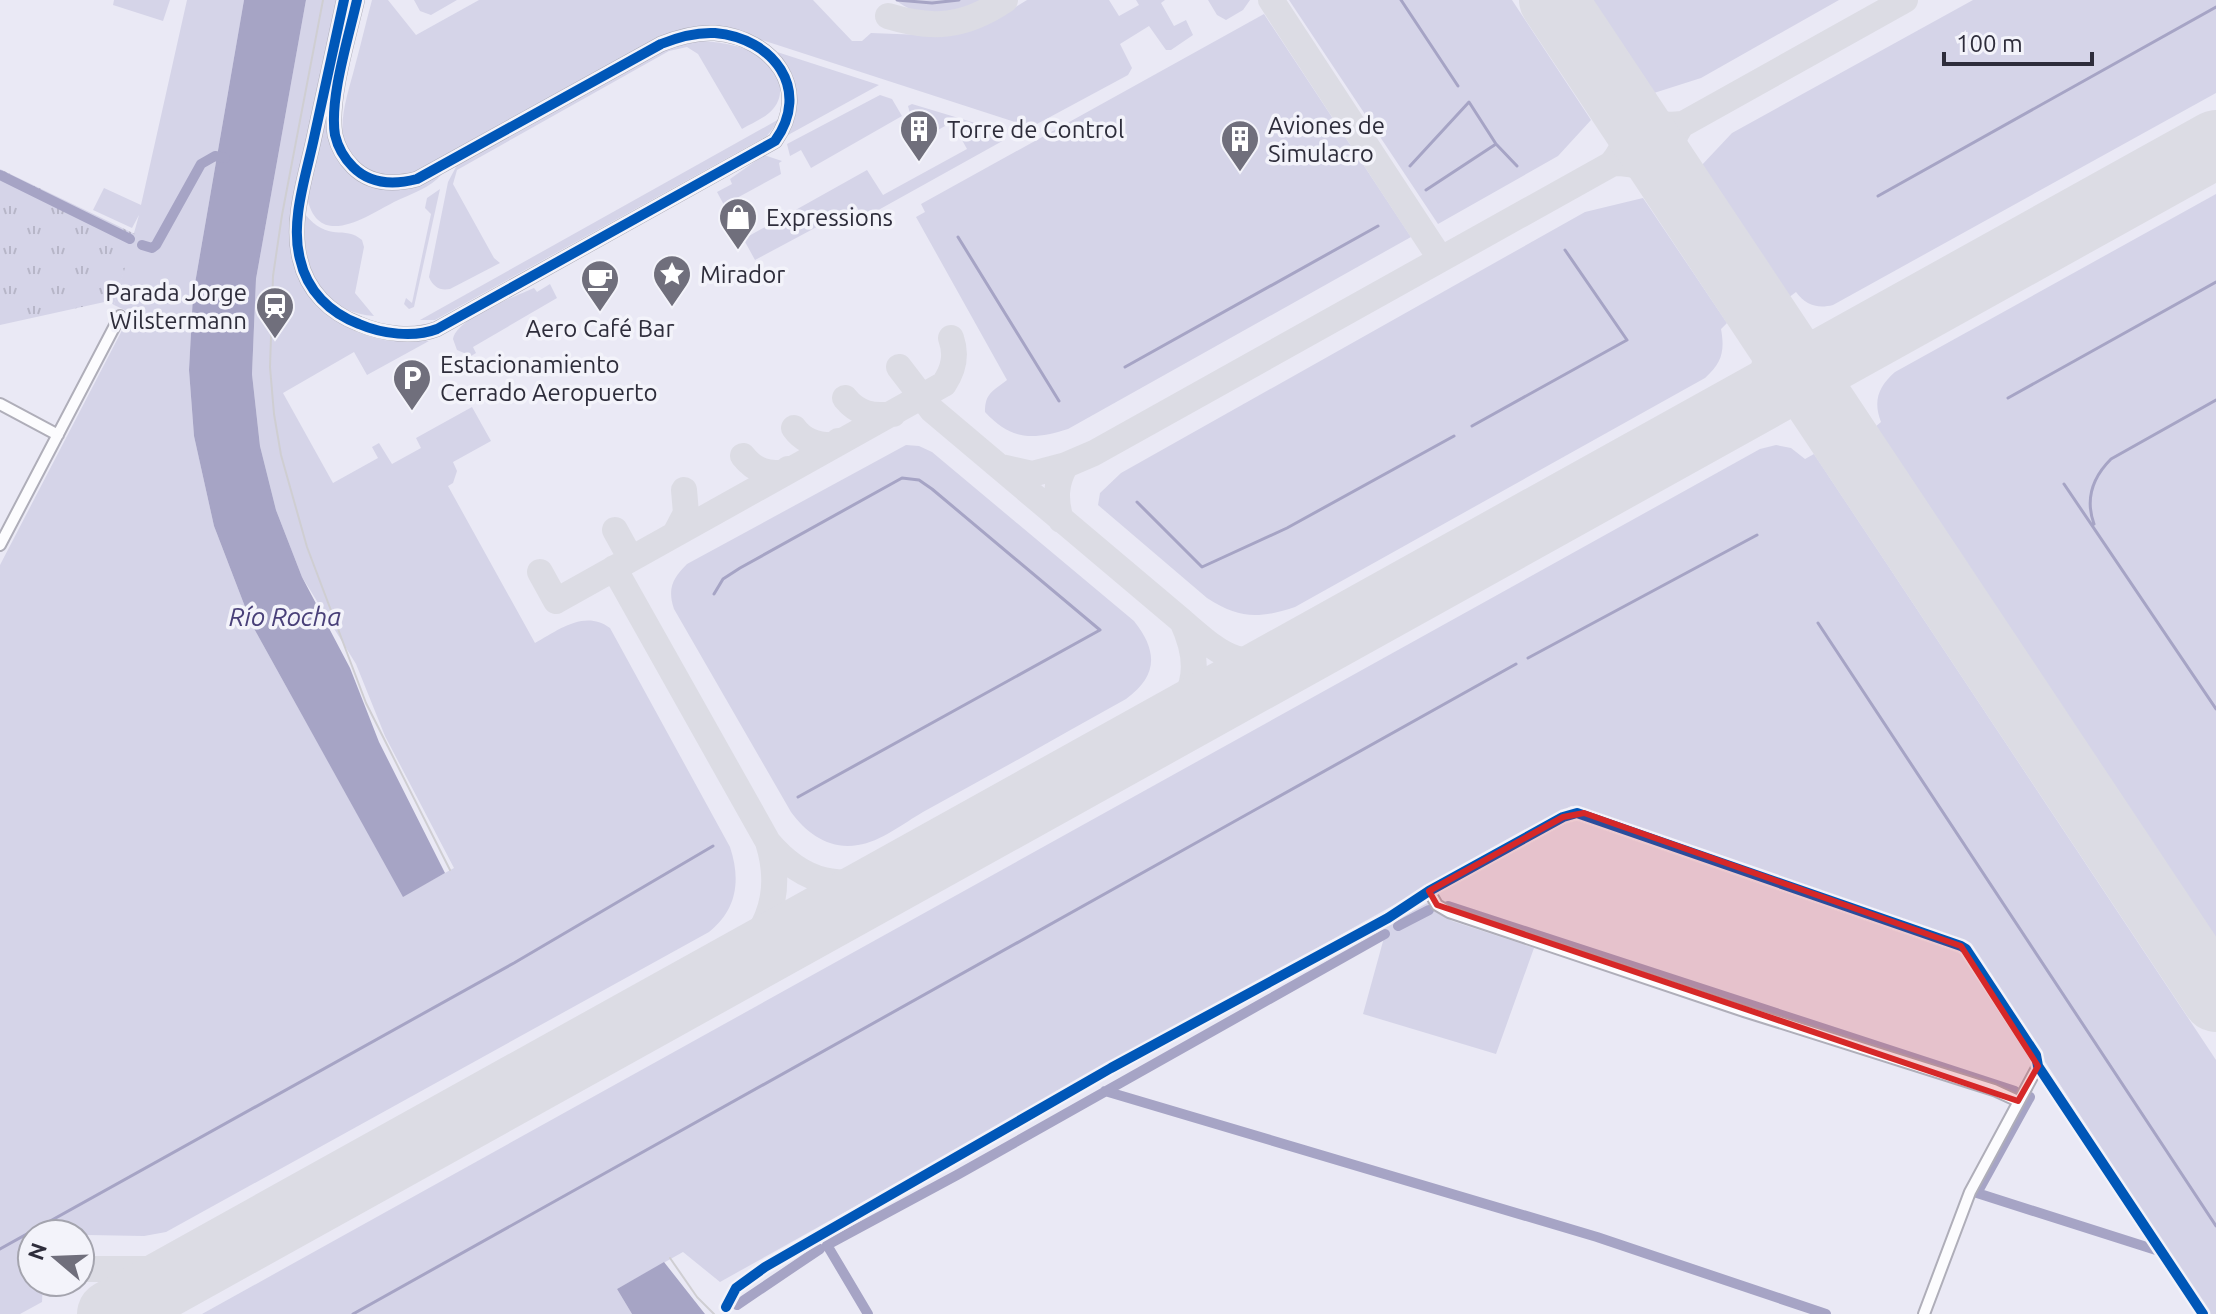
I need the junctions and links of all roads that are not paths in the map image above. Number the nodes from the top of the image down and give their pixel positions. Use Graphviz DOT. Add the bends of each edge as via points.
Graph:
graph roads {
  1 [pos="344,0"];
  2 [pos="357,0"];
  3 [pos="120,316"];
  4 [pos="0,404"];
  5 [pos="58,435"];
  6 [pos="0,545"];
  7 [pos="1429,891"];
  8 [pos="2038,1066"];
  9 [pos="2018,1101"];
  10 [pos="726,1307"];
  11 [pos="1924,1314"];
  12 [pos="2203,1314"];
  1 -- 2 [label="street" via="302,192 297,241 300,260 320,299 365,327 403,333 437,329 775,141 789,116 787,81 762,49 715,33 685,35 417,179 377,181 346,159 335,132"];
  3 -- 5 [label="street"];
  4 -- 5 [label="street"];
  5 -- 6 [label="street"];
  7 -- 8 [label="street" via="1563,817 1584,813 1961,946 2036,1055"];
  7 -- 9 [label="street" via="1449,912"];
  7 -- 10 [label="street" via="765,1267 736,1288"];
  8 -- 9 [label="street"];
  8 -- 12 [label="street"];
  9 -- 11 [label="street" via="1970,1192"];
}
